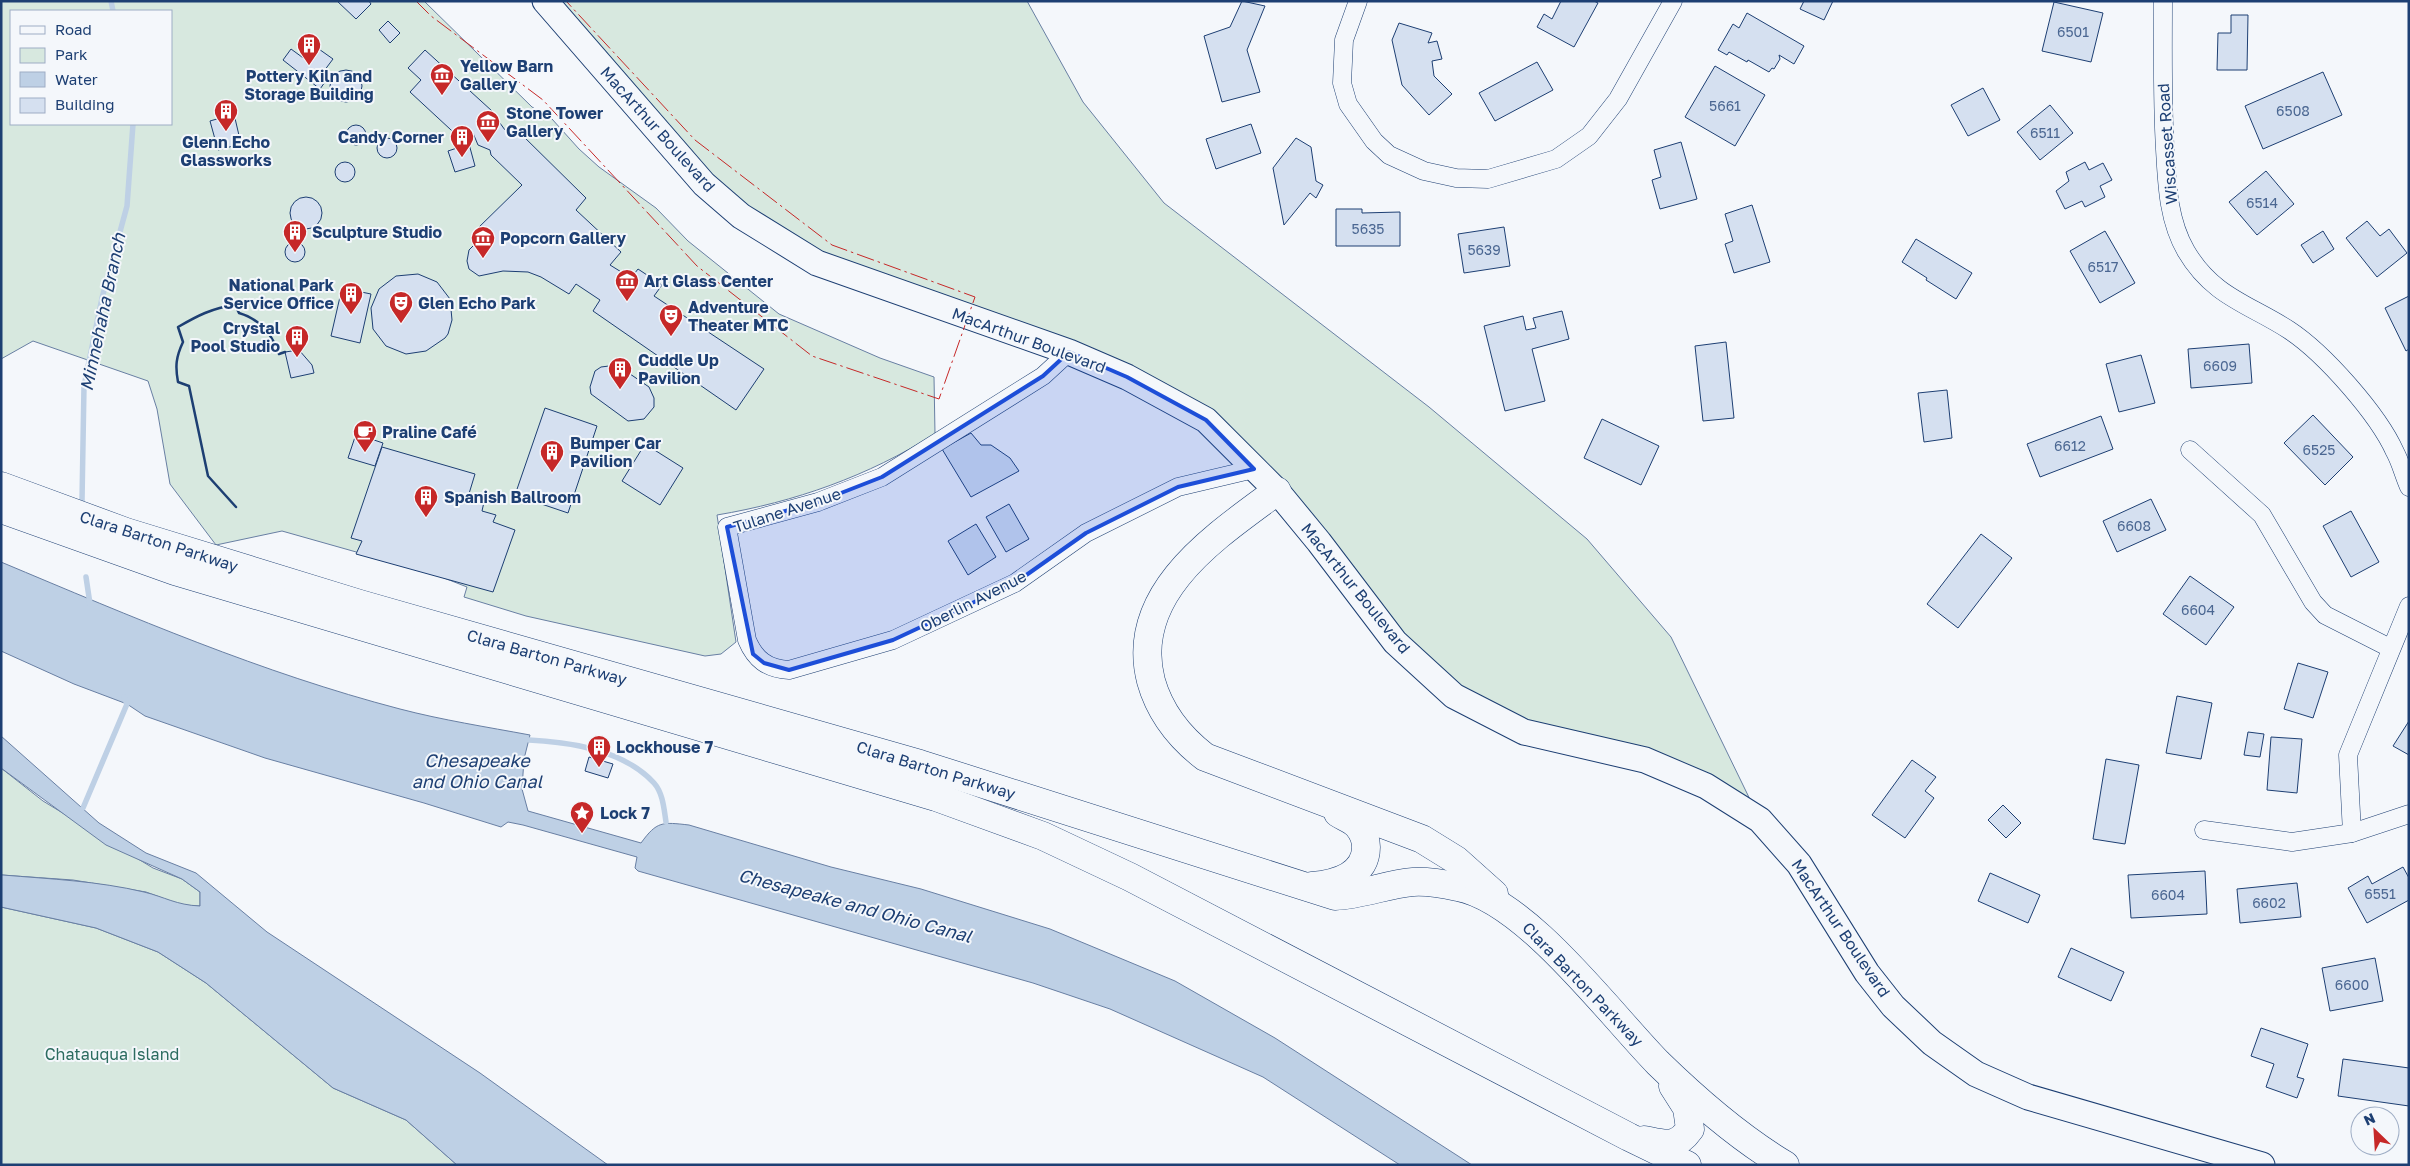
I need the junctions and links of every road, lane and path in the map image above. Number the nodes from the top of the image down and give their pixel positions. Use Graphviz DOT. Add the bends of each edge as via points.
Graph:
graph roads {
  1 [pos="545,1"];
  2 [pos="1358,1"];
  3 [pos="1673,1"];
  4 [pos="2163,1"];
  5 [pos="1068,352"];
  6 [pos="2190,450"];
  7 [pos="1254,469"];
  8 [pos="1,486"];
  9 [pos="2409,488"];
  10 [pos="1276,492"];
  11 [pos="1,509"];
  12 [pos="2409,606"];
  13 [pos="747,640"];
  14 [pos="2390,648"];
  15 [pos="700,725"];
  16 [pos="753,755"];
  17 [pos="885,800"];
  18 [pos="1322,803"];
  19 [pos="2409,814"];
  20 [pos="2204,830"];
  21 [pos="2352,833"];
  22 [pos="1043,836"];
  23 [pos="1306,886"];
  24 [pos="1515,914"];
  25 [pos="1659,1064"];
  26 [pos="1629,1137"];
  27 [pos="1687,1165"];
  28 [pos="1785,1165"];
  29 [pos="2262,1165"];
  1 -- 5 [label="main road, MacArthur Boulevard" via="704,184 741,216 816,263"];
  2 -- 3 [label="street" via="1344,40 1342,83 1348,104 1374,141 1389,155 1424,171 1456,178 1488,178 1556,159 1589,136 1618,99"];
  4 -- 9 [label="street, Wiscasset Road" via="2162,109 2168,204 2185,250 2199,270 2226,296 2289,330 2313,349 2352,390 2395,451"];
  5 -- 7 [label="main road, MacArthur Boulevard" via="1127,377 1206,420"];
  5 -- 13 [label="street, Tulane Avenue" via="1043,376 882,476 818,502 727,527"];
  6 -- 14 [label="street" via="2262,515 2313,602 2325,615"];
  7 -- 10 [label="main road, MacArthur Boulevard"];
  7 -- 13 [label="street, Oberlin Avenue" via="1178,487 1086,533 1015,583 893,640 789,670 764,663 753,654"];
  8 -- 23 [label="highway, Clara Barton Parkway" via="126,532 360,604 920,764"];
  10 -- 18 [label="highway" via="1220,534 1173,580 1159,602 1150,629 1148,671 1164,713 1188,744 1205,757"];
  10 -- 29 [label="main road, MacArthur Boulevard" via="1319,542 1395,642 1454,696 1524,732 1644,760 1706,786 1760,820 1799,864 1867,973 1893,1006 1932,1043 1976,1074 2028,1096"];
  11 -- 15 [label="highway, Clara Barton Parkway" via="175,571"];
  12 -- 14 [label="street"];
  14 -- 21 [label="street" via="2348,755"];
  15 -- 16 [label="highway"];
  15 -- 22 [label="highway, Clara Barton Parkway" via="936,797"];
  17 -- 22 [label="highway" via="942,808"];
  18 -- 23 [label="highway" via="1357,824 1364,835 1366,854 1354,874 1325,885"];
  18 -- 24 [label="highway" via="1404,831 1438,849 1471,872"];
  19 -- 21 [label="street"];
  20 -- 21 [label="street" via="2292,842"];
  22 -- 26 [label="highway, Clara Barton Parkway" via="1130,877"];
  23 -- 24 [label="highway, Clara Barton Parkway" via="1344,896 1414,882 1440,884 1483,896"];
  24 -- 25 [label="highway, Clara Barton Parkway" via="1562,959"];
  25 -- 26 [label="highway" via="1687,1108 1690,1129 1682,1139 1666,1144"];
  25 -- 28 [label="highway, Clara Barton Parkway" via="1703,1106 1757,1148"];
  26 -- 27 [label="highway, Clara Barton Parkway"];
}
